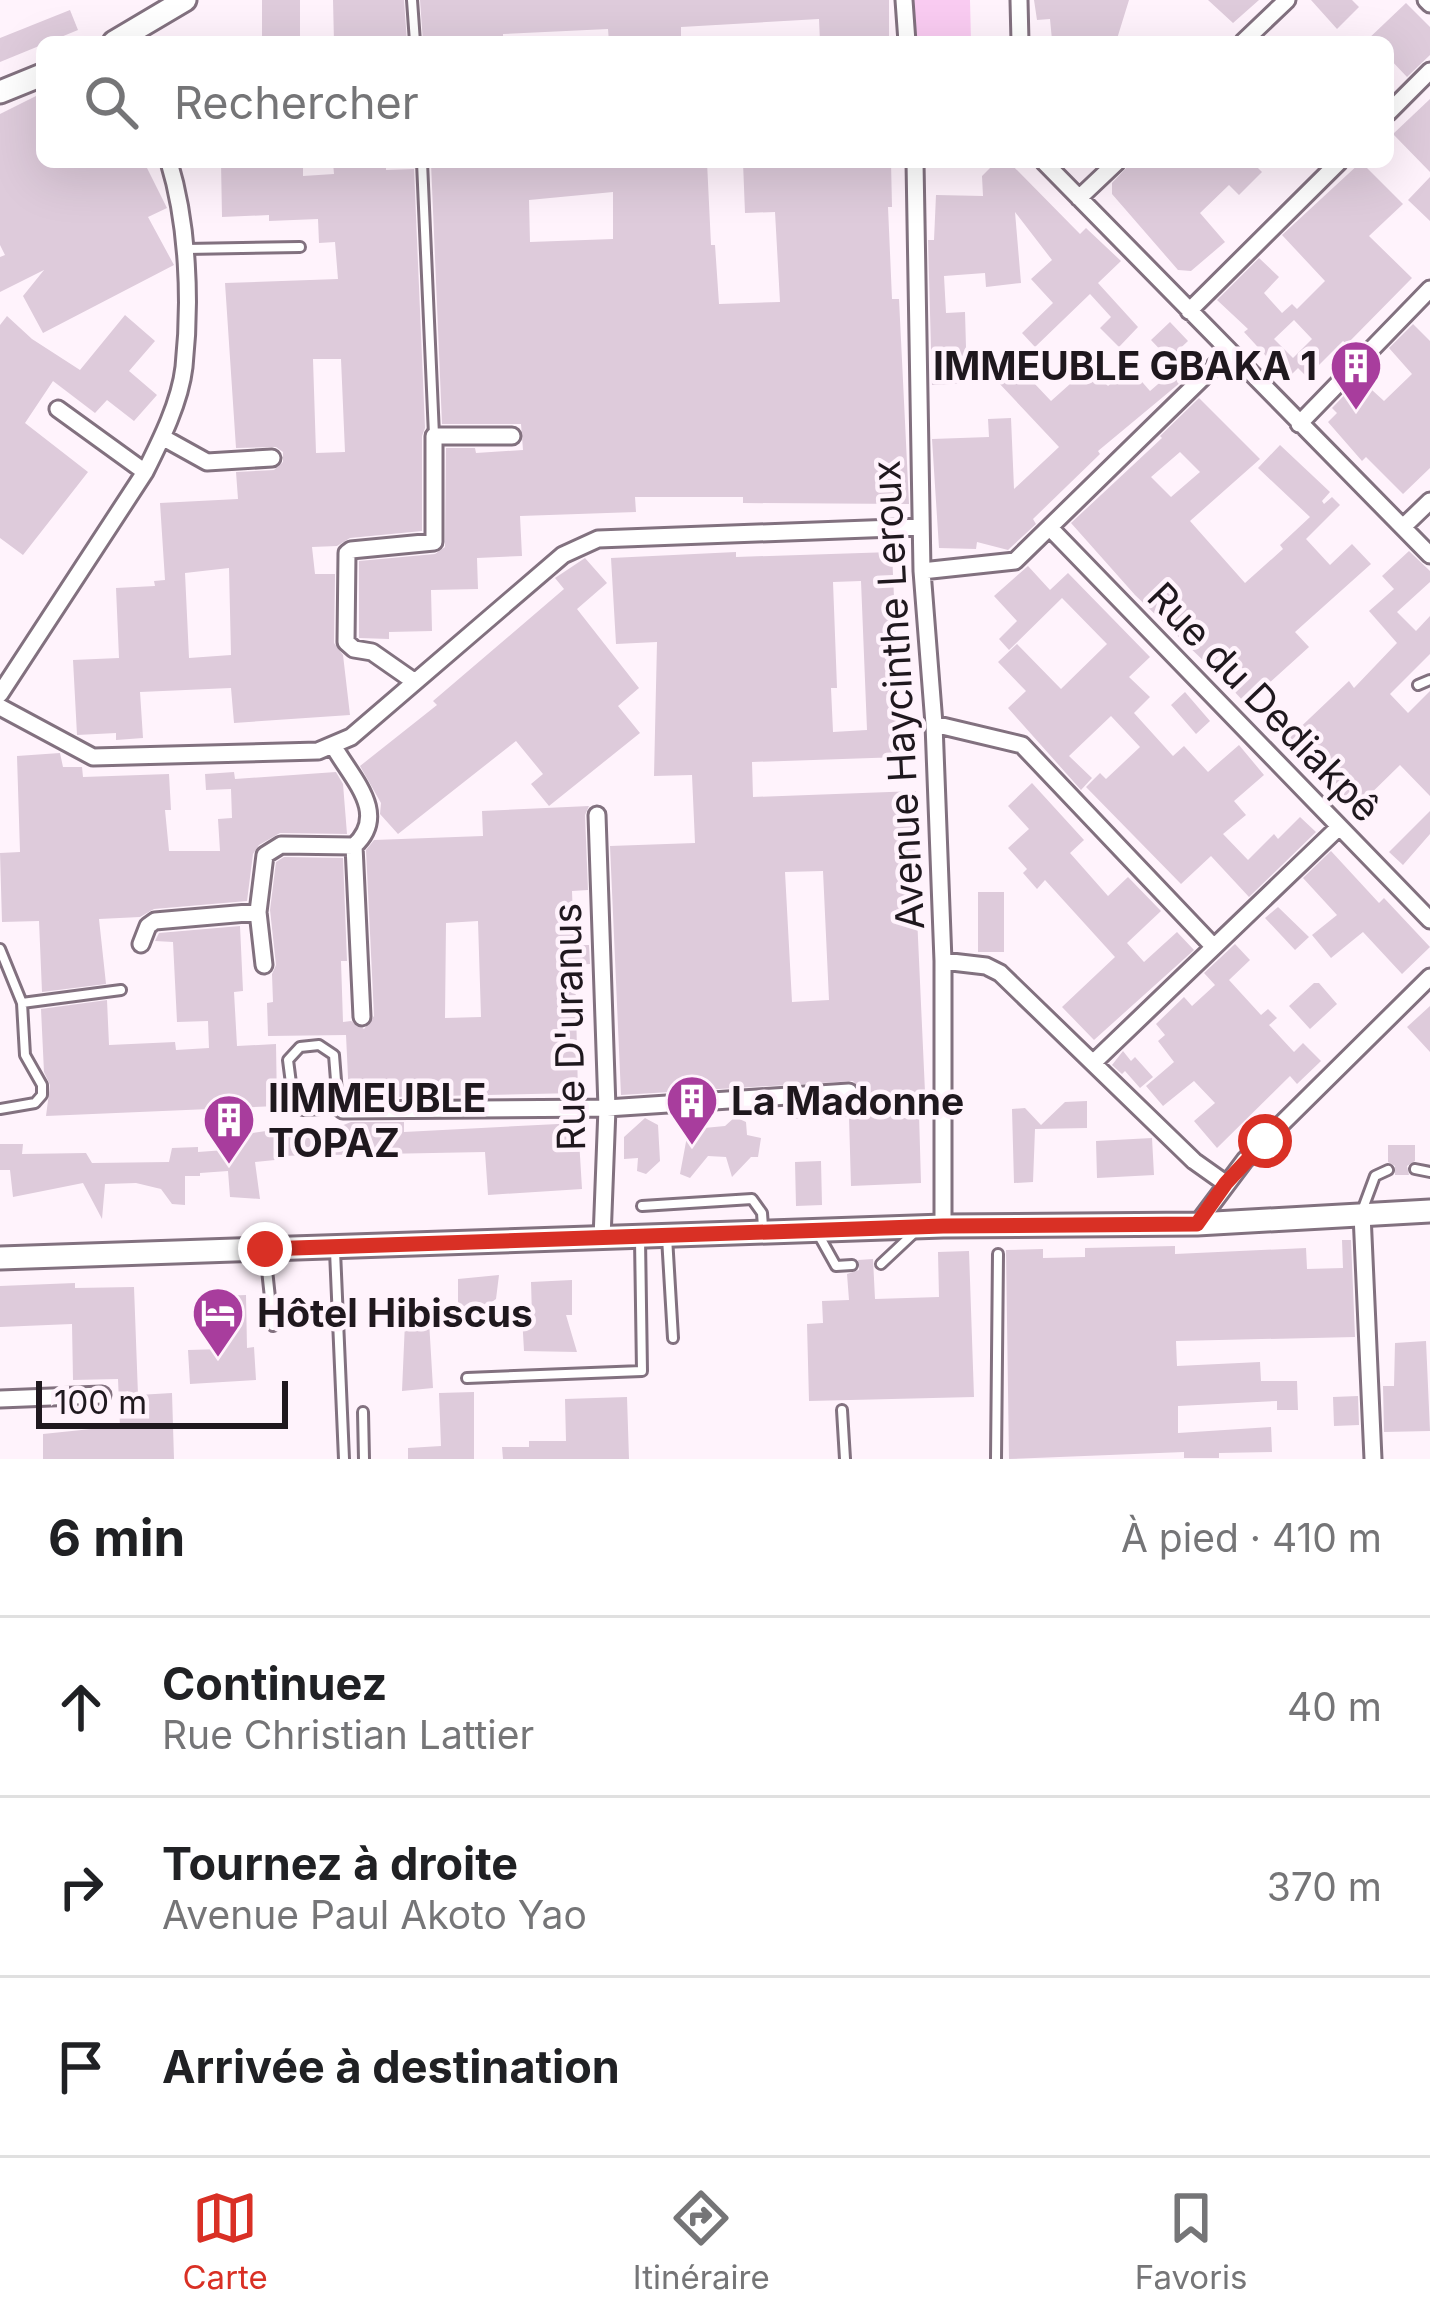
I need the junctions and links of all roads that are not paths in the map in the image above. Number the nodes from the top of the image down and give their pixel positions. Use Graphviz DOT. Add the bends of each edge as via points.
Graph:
graph roads {
  1 [pos="412,0"];
  2 [pos="904,0"];
  3 [pos="1018,0"];
  4 [pos="1287,0"];
  5 [pos="181,1"];
  6 [pos="126,36"];
  7 [pos="415,36"];
  8 [pos="907,36"];
  9 [pos="1020,36"];
  10 [pos="1249,36"];
  11 [pos="1430,71"];
  12 [pos="36,77"];
  13 [pos="0,92"];
  14 [pos="1394,107"];
  15 [pos="172,168"];
  16 [pos="422,168"];
  17 [pos="915,168"];
  18 [pos="1050,168"];
  19 [pos="1111,168"];
  20 [pos="1333,168"];
  21 [pos="1079,198"];
  22 [pos="300,247"];
  23 [pos="184,249"];
  24 [pos="1430,289"];
  25 [pos="1189,311"];
  26 [pos="1228,353"];
  27 [pos="58,410"];
  28 [pos="1299,424"];
  29 [pos="434,436"];
  30 [pos="512,436"];
  31 [pos="162,437"];
  32 [pos="272,458"];
  33 [pos="145,472"];
  34 [pos="1430,502"];
  35 [pos="921,527"];
  36 [pos="1403,527"];
  37 [pos="1051,529"];
  38 [pos="1430,554"];
  39 [pos="922,571"];
  40 [pos="1430,680"];
  41 [pos="415,682"];
  42 [pos="1418,686"];
  43 [pos="0,694"];
  44 [pos="0,707"];
  45 [pos="934,724"];
  46 [pos="334,747"];
  47 [pos="597,814"];
  48 [pos="1339,828"];
  49 [pos="354,846"];
  50 [pos="258,912"];
  51 [pos="1430,920"];
  52 [pos="141,944"];
  53 [pos="1213,946"];
  54 [pos="0,949"];
  55 [pos="943,962"];
  56 [pos="264,965"];
  57 [pos="1430,977"];
  58 [pos="121,990"];
  59 [pos="22,1004"];
  60 [pos="362,1017"];
  61 [pos="1093,1063"];
  62 [pos="849,1092"];
  63 [pos="334,1103"];
  64 [pos="607,1108"];
  65 [pos="0,1109"];
  66 [pos="1415,1168"];
  67 [pos="1388,1170"];
  68 [pos="1430,1172"];
  69 [pos="1226,1183"];
  70 [pos="642,1206"];
  71 [pos="1430,1211"];
  72 [pos="1361,1214"];
  73 [pos="1197,1224"];
  74 [pos="943,1226"];
  75 [pos="919,1227"];
  76 [pos="816,1231"];
  77 [pos="764,1232"];
  78 [pos="667,1236"];
  79 [pos="640,1237"];
  80 [pos="602,1239"];
  81 [pos="335,1247"];
  82 [pos="265,1249"];
  83 [pos="998,1253"];
  84 [pos="0,1258"];
  85 [pos="881,1264"];
  86 [pos="852,1265"];
  87 [pos="273,1326"];
  88 [pos="673,1338"];
  89 [pos="467,1378"];
  90 [pos="102,1395"];
  91 [pos="0,1399"];
  92 [pos="842,1410"];
  93 [pos="363,1412"];
  94 [pos="344,1459"];
  95 [pos="364,1459"];
  96 [pos="845,1459"];
  97 [pos="996,1459"];
  98 [pos="1373,1459"];
  1 -- 7 [label="lane"];
  2 -- 8 [label="street"];
  3 -- 9 [label="street"];
  4 -- 10 [label="street"];
  5 -- 6 [label="street"];
  11 -- 14 [label="street"];
  12 -- 13 [label="street"];
  15 -- 23 [label="street"];
  16 -- 29 [label="lane"];
  17 -- 35 [label="street, Avenue Haycinthe Leroux"];
  18 -- 21 [label="street"];
  19 -- 21 [label="street"];
  20 -- 25 [label="street"];
  21 -- 25 [label="street"];
  22 -- 23 [label="lane"];
  23 -- 31 [label="street" via="184,370"];
  24 -- 28 [label="street"];
  25 -- 26 [label="street"];
  26 -- 28 [label="street"];
  26 -- 37 [label="street"];
  27 -- 33 [label="street"];
  28 -- 36 [label="street"];
  29 -- 30 [label="street"];
  29 -- 41 [label="street" via="434,542 347,554 346,641"];
  31 -- 32 [label="street" via="207,462"];
  31 -- 33 [label="street"];
  33 -- 43 [label="street"];
  34 -- 36 [label="street"];
  35 -- 39 [label="street, Avenue Haycinthe Leroux"];
  35 -- 41 [label="street" via="598,538 563,555"];
  36 -- 38 [label="street"];
  37 -- 39 [label="street" via="1015,561"];
  37 -- 48 [label="street, Rue du Dediakpê"];
  39 -- 45 [label="street, Avenue Haycinthe Leroux"];
  40 -- 42 [label="lane"];
  41 -- 46 [label="street"];
  44 -- 46 [label="street" via="93,757"];
  45 -- 53 [label="street" via="1022,745"];
  45 -- 55 [label="street, Avenue Haycinthe Leroux"];
  46 -- 49 [label="street" via="371,812"];
  47 -- 64 [label="street, Rue D'uranus"];
  48 -- 51 [label="street, Rue du Dediakpê"];
  48 -- 53 [label="street"];
  49 -- 50 [label="street" via="272,848"];
  49 -- 60 [label="street"];
  50 -- 52 [label="street" via="155,921"];
  50 -- 56 [label="street"];
  53 -- 61 [label="street"];
  54 -- 59 [label="lane"];
  55 -- 61 [label="street" via="1000,973"];
  55 -- 74 [label="street, Avenue Haycinthe Leroux"];
  57 -- 69 [label="street"];
  58 -- 59 [label="lane"];
  59 -- 65 [label="lane" via="25,1055 41,1095"];
  61 -- 69 [label="street"];
  62 -- 64 [label="street"];
  63 -- 63 [label="lane" via="304,1109 292,1100 292,1052 329,1048"];
  63 -- 64 [label="street" via="343,1110"];
  64 -- 80 [label="street, Rue D'uranus"];
  66 -- 68 [label="lane"];
  67 -- 72 [label="lane" via="1375,1176"];
  69 -- 73 [label="street"];
  70 -- 77 [label="lane" via="752,1199"];
  71 -- 72 [label="street"];
  72 -- 73 [label="street"];
  72 -- 98 [label="street"];
  73 -- 74 [label="street"];
  74 -- 75 [label="street"];
  75 -- 76 [label="street"];
  75 -- 85 [label="lane"];
  76 -- 77 [label="street"];
  76 -- 86 [label="lane" via="836,1266"];
  77 -- 78 [label="street"];
  78 -- 79 [label="street"];
  78 -- 88 [label="lane"];
  79 -- 80 [label="street"];
  79 -- 89 [label="lane" via="642,1371"];
  80 -- 81 [label="street"];
  81 -- 82 [label="street"];
  81 -- 94 [label="lane"];
  82 -- 84 [label="street"];
  82 -- 87 [label="lane"];
  83 -- 97 [label="lane"];
  90 -- 91 [label="street"];
  92 -- 96 [label="lane"];
  93 -- 95 [label="lane"];
}
